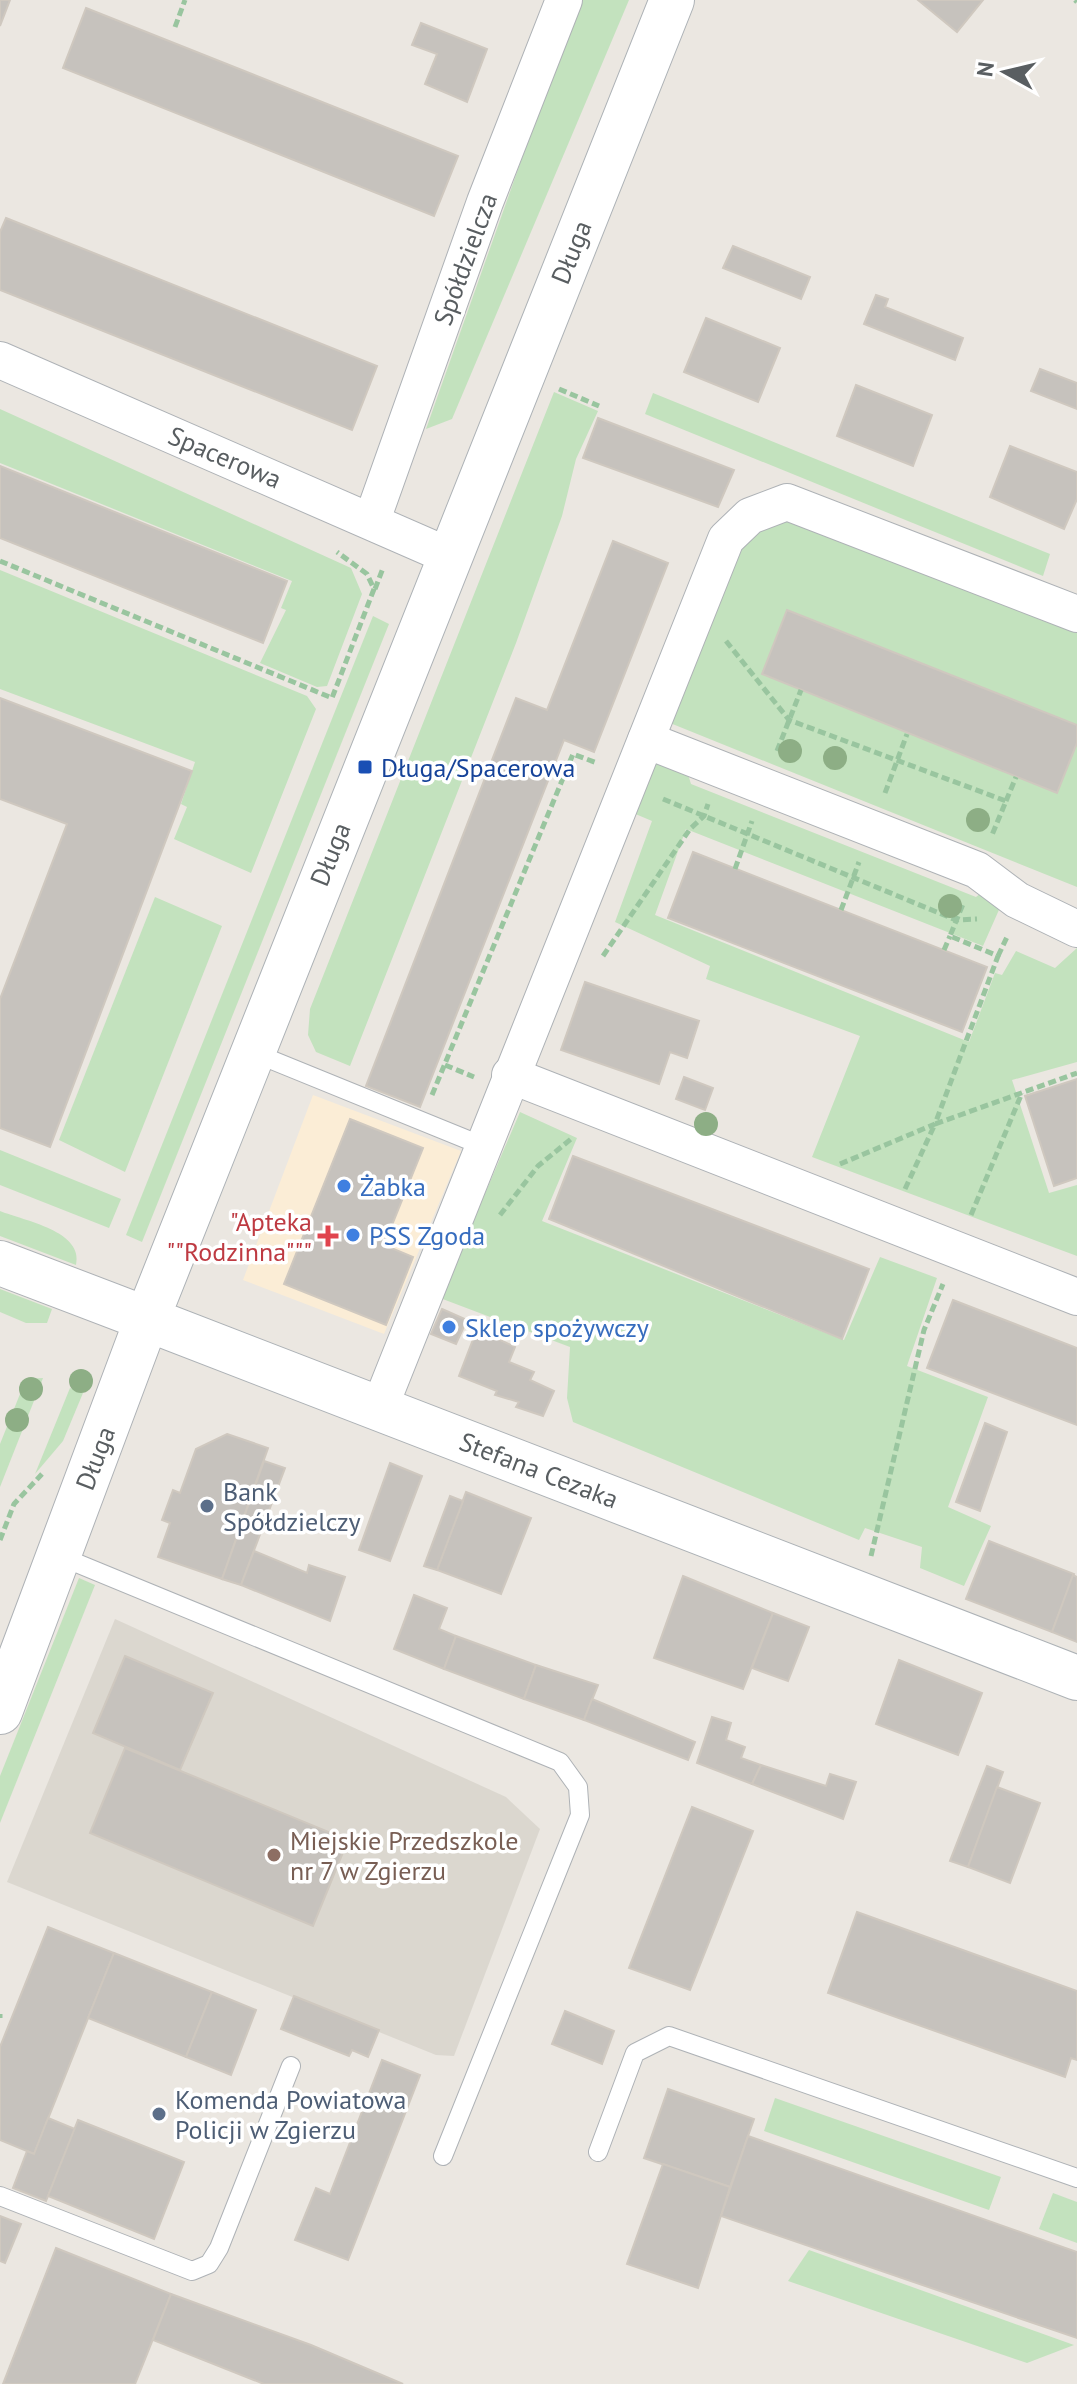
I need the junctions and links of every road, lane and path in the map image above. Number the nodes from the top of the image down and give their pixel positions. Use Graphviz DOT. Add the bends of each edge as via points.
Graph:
graph roads {
  1 [pos="185,0"];
  2 [pos="564,0"];
  3 [pos="672,0"];
  4 [pos="175,27"];
  5 [pos="0,360"];
  6 [pos="550,386"];
  7 [pos="599,406"];
  8 [pos="372,520"];
  9 [pos="323,545"];
  10 [pos="449,556"];
  11 [pos="0,561"];
  12 [pos="698,607"];
  13 [pos="1077,614"];
  14 [pos="646,740"];
  15 [pos="720,770"];
  16 [pos="1016,777"];
  17 [pos="630,780"];
  18 [pos="1006,801"];
  19 [pos="704,816"];
  20 [pos="977,870"];
  21 [pos="986,919"];
  22 [pos="956,920"];
  23 [pos="1077,929"];
  24 [pos="950,936"];
  25 [pos="944,950"];
  26 [pos="600,960"];
  27 [pos="252,1052"];
  28 [pos="1077,1073"];
  29 [pos="510,1075"];
  30 [pos="1022,1093"];
  31 [pos="420,1122"];
  32 [pos="935,1124"];
  33 [pos="580,1129"];
  34 [pos="483,1146"];
  35 [pos="791,1185"];
  36 [pos="889,1223"];
  37 [pos="493,1224"];
  38 [pos="957,1249"];
  39 [pos="0,1263"];
  40 [pos="1077,1297"];
  41 [pos="147,1319"];
  42 [pos="379,1409"];
  43 [pos="57,1555"];
  44 [pos="870,1561"];
  45 [pos="1077,1678"];
  46 [pos="0,1712"];
  47 [pos="291,2066"];
  48 [pos="598,2152"];
  49 [pos="443,2156"];
  50 [pos="1077,2178"];
  51 [pos="0,2196"];
  1 -- 4 [label="path"];
  2 -- 8 [label="street, Spółdzielcza" via="485,202"];
  3 -- 10 [label="main road, Długa"];
  5 -- 8 [label="street, Spacerowa"];
  6 -- 7 [label="path"];
  8 -- 10 [label="street, Spacerowa"];
  9 -- 11 [label="path" via="354,562 374,589 332,698"];
  10 -- 27 [label="main road, Długa"];
  12 -- 13 [label="street" via="726,539 750,516 787,502"];
  12 -- 14 [label="street"];
  12 -- 18 [label="path" via="789,720"];
  14 -- 15 [label="street"];
  14 -- 17 [label="street"];
  15 -- 19 [label="path"];
  15 -- 20 [label="street"];
  16 -- 18 [label="path"];
  17 -- 19 [label="path"];
  17 -- 29 [label="street"];
  17 -- 31 [label="path" via="573,754"];
  18 -- 20 [label="path"];
  19 -- 22 [label="path"];
  19 -- 26 [label="path"];
  20 -- 22 [label="path"];
  20 -- 23 [label="street" via="1017,900"];
  21 -- 22 [label="path"];
  22 -- 24 [label="path"];
  24 -- 25 [label="path"];
  24 -- 32 [label="path" via="998,956"];
  27 -- 31 [label="lane"];
  27 -- 41 [label="main road, Długa"];
  28 -- 30 [label="path"];
  29 -- 34 [label="street"];
  29 -- 35 [label="street"];
  30 -- 32 [label="path"];
  30 -- 38 [label="path"];
  31 -- 34 [label="lane"];
  32 -- 35 [label="path"];
  32 -- 36 [label="path"];
  33 -- 37 [label="path" via="538,1166"];
  34 -- 42 [label="street"];
  35 -- 36 [label="street"];
  36 -- 38 [label="street"];
  38 -- 40 [label="street"];
  38 -- 44 [label="path" via="924,1330"];
  39 -- 41 [label="main road, Stefana Cezaka"];
  41 -- 42 [label="main road, Stefana Cezaka"];
  41 -- 43 [label="main road, Długa"];
  42 -- 45 [label="main road, Stefana Cezaka"];
  43 -- 46 [label="main road, Długa"];
  43 -- 49 [label="lane" via="560,1762 578,1787 580,1815"];
  47 -- 51 [label="lane" via="209,2264 192,2271"];
  48 -- 50 [label="lane" via="635,2053 669,2036"];
}
